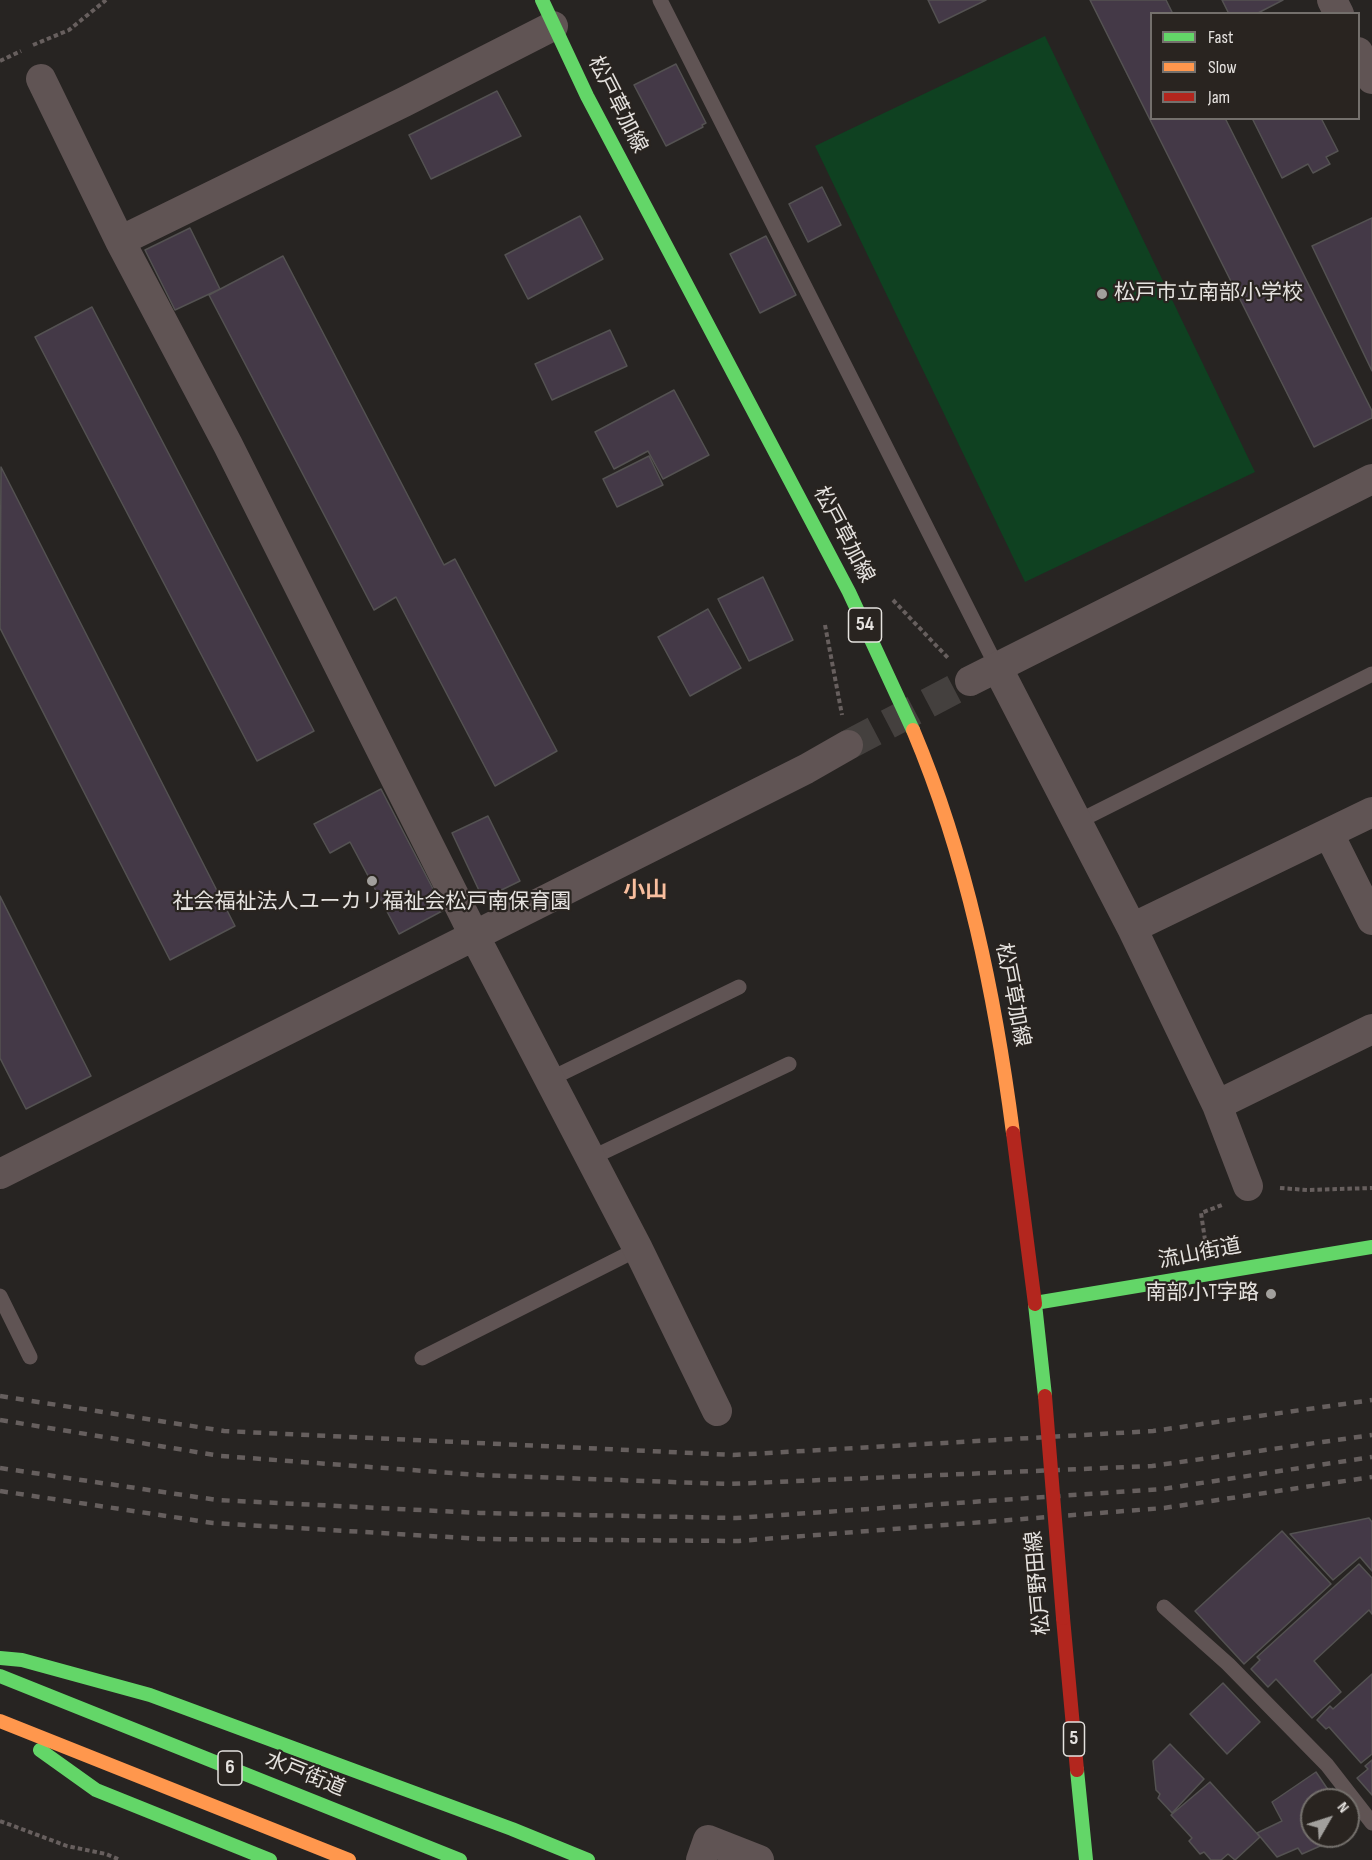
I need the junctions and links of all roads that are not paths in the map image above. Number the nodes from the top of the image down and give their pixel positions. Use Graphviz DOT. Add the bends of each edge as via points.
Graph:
graph roads {
  1 [pos="660,0"];
  2 [pos="547,13"];
  3 [pos="1360,54"];
  4 [pos="41,79"];
  5 [pos="1372,79"];
  6 [pos="120,241"];
  7 [pos="1372,479"];
  8 [pos="997,667"];
  9 [pos="1372,674"];
  10 [pos="970,681"];
  11 [pos="848,745"];
  12 [pos="1372,812"];
  13 [pos="1077,822"];
  14 [pos="1329,834"];
  15 [pos="1372,920"];
  16 [pos="1132,928"];
  17 [pos="474,935"];
  18 [pos="739,987"];
  19 [pos="1372,1029"];
  20 [pos="789,1064"];
  21 [pos="550,1079"];
  22 [pos="1217,1105"];
  23 [pos="591,1158"];
  24 [pos="0,1174"];
  25 [pos="1238,1194"];
  26 [pos="1372,1247"];
  27 [pos="638,1249"];
  28 [pos="0,1296"];
  29 [pos="1035,1303"];
  30 [pos="30,1358"];
  31 [pos="422,1358"];
  32 [pos="717,1411"];
  33 [pos="1164,1607"];
  34 [pos="0,1658"];
  35 [pos="0,1676"];
  36 [pos="0,1721"];
  37 [pos="1372,1823"];
  38 [pos="270,1860"];
  39 [pos="349,1860"];
  40 [pos="460,1860"];
  41 [pos="588,1860"];
  42 [pos="701,1860"];
  43 [pos="759,1860"];
  44 [pos="1086,1860"];
  1 -- 8 [label="lane"];
  2 -- 6 [label="street" via="404,102"];
  2 -- 29 [label="main road, 松戸草加線 / 54" via="850,593 934,781 968,888 989,981 1010,1101"];
  3 -- 5 [label="street"];
  4 -- 6 [label="street"];
  6 -- 17 [label="street" via="228,445"];
  7 -- 8 [label="street"];
  8 -- 10 [label="street"];
  8 -- 13 [label="street"];
  9 -- 13 [label="lane"];
  11 -- 17 [label="street"];
  12 -- 14 [label="street"];
  13 -- 16 [label="street"];
  14 -- 15 [label="street"];
  14 -- 16 [label="street"];
  16 -- 22 [label="street"];
  17 -- 21 [label="street"];
  17 -- 24 [label="street"];
  18 -- 21 [label="lane"];
  19 -- 22 [label="street"];
  20 -- 23 [label="lane"];
  21 -- 23 [label="street"];
  22 -- 25 [label="street"];
  23 -- 27 [label="street"];
  26 -- 29 [label="main road, 流山街道"];
  27 -- 31 [label="lane"];
  27 -- 32 [label="street"];
  28 -- 30 [label="lane"];
  29 -- 44 [label="main road, 松戸野田線 / 5, bridge"];
  33 -- 37 [label="lane" via="1228,1664 1327,1765"];
  34 -- 41 [label="main road" via="22,1660 150,1695 501,1824"];
  35 -- 40 [label="main road, 水戸街道 / 6"];
  36 -- 38 [label="main road" via="96,1790"];
  36 -- 39 [label="main road, 6"];
  42 -- 43 [label="street" via="708,1840"];
}
